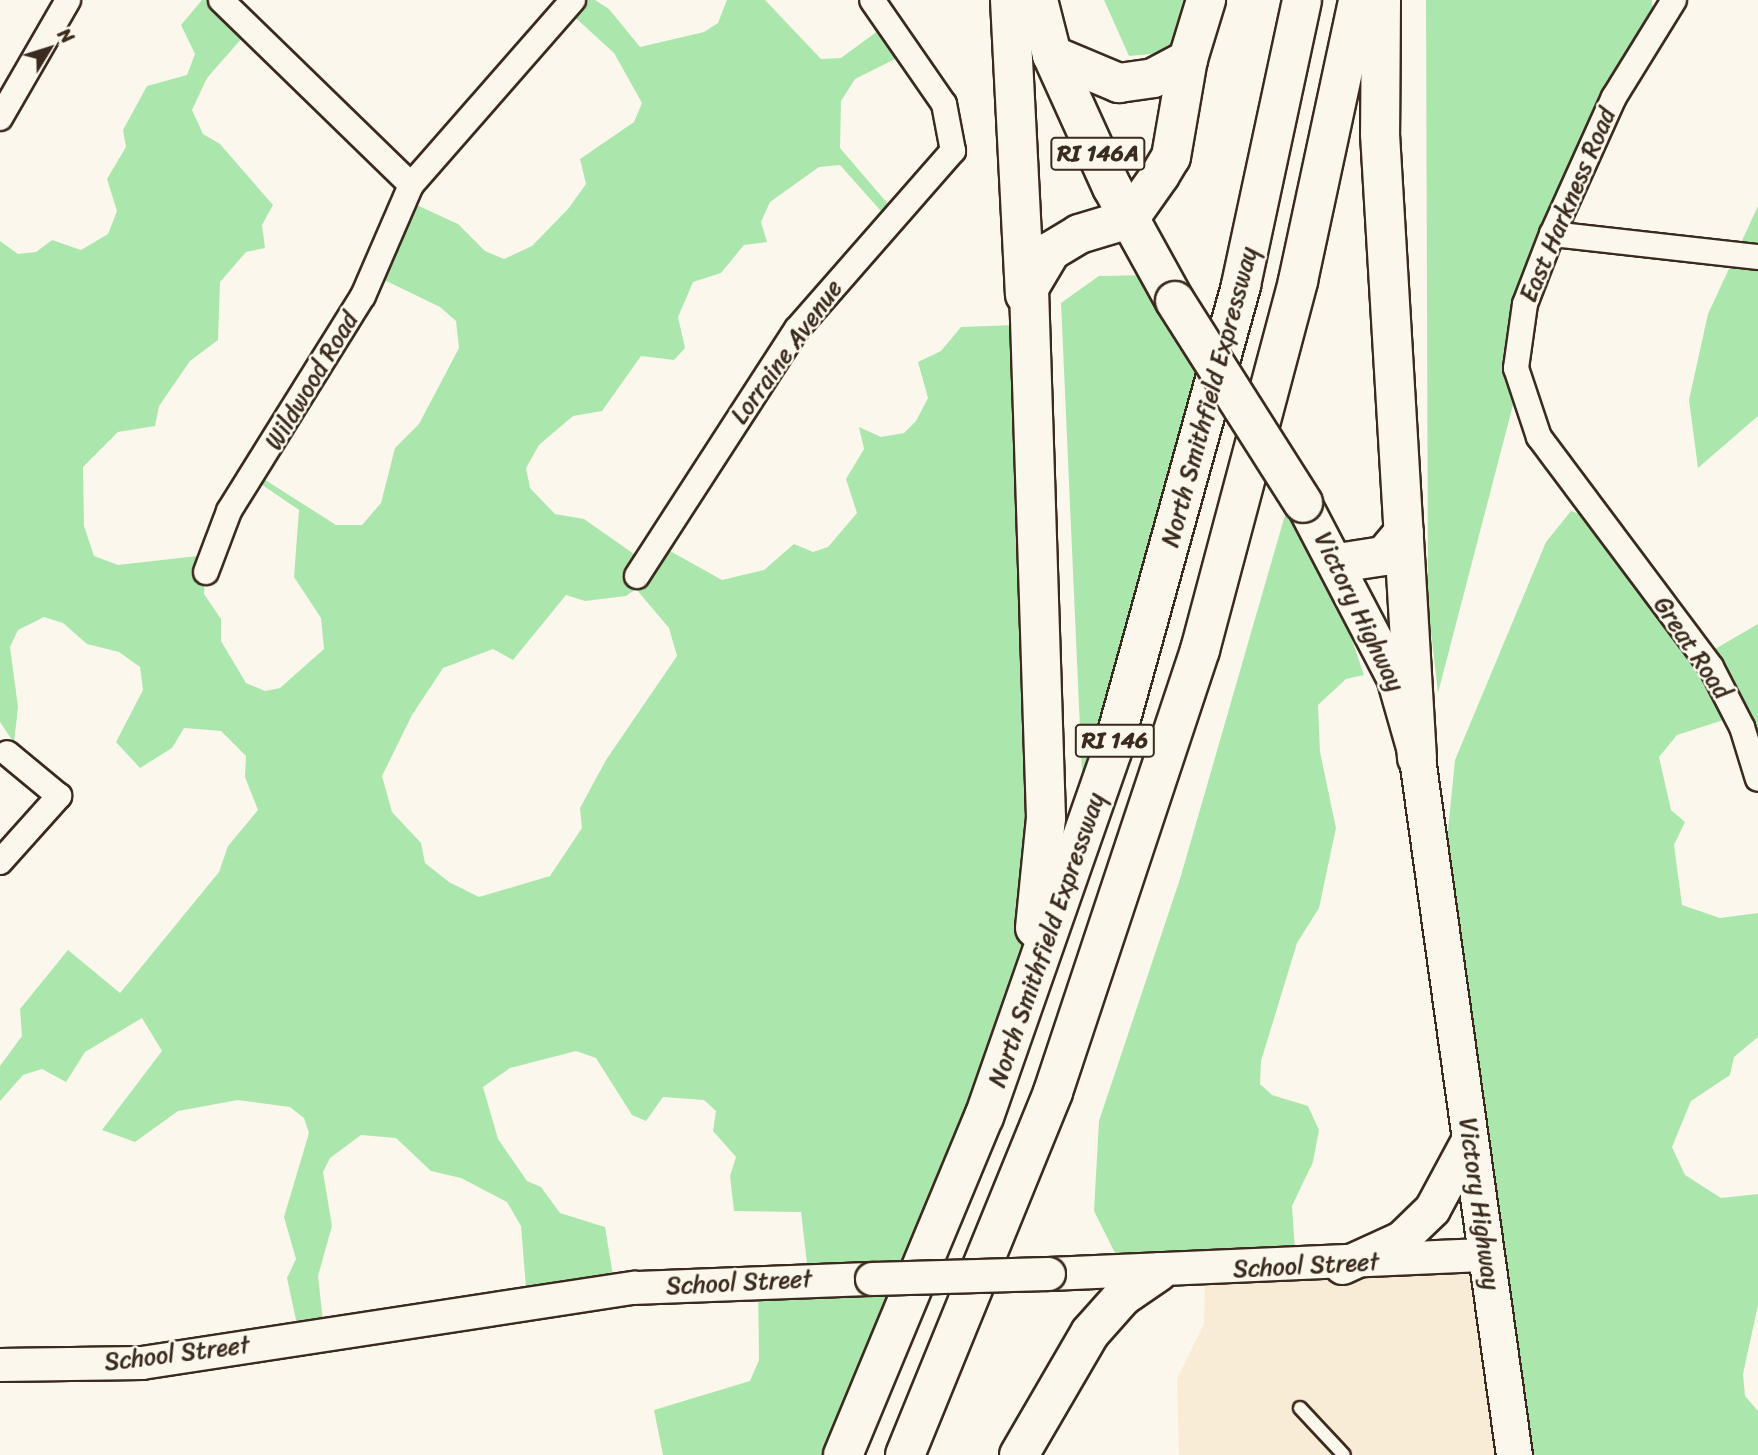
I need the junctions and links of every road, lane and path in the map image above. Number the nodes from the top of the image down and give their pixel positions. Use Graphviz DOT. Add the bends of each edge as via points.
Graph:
graph roads {
  1 [pos="68,0"];
  2 [pos="221,0"];
  3 [pos="573,0"];
  4 [pos="872,0"];
  5 [pos="1010,0"];
  6 [pos="1038,0"];
  7 [pos="1206,0"];
  8 [pos="1302,0"];
  9 [pos="1357,0"];
  10 [pos="1381,0"];
  11 [pos="1674,0"];
  12 [pos="1052,55"];
  13 [pos="1188,60"];
  14 [pos="0,118"];
  15 [pos="411,185"];
  16 [pos="1129,219"];
  17 [pos="1552,234"];
  18 [pos="1758,257"];
  19 [pos="1026,318"];
  20 [pos="1303,503"];
  21 [pos="1603,529"];
  22 [pos="1404,532"];
  23 [pos="1338,563"];
  24 [pos="206,572"];
  25 [pos="637,576"];
  26 [pos="6,753"];
  27 [pos="1417,758"];
  28 [pos="1758,779"];
  29 [pos="0,862"];
  30 [pos="1002,1069"];
  31 [pos="1466,1144"];
  32 [pos="1484,1255"];
  33 [pos="1342,1266"];
  34 [pos="1158,1272"];
  35 [pos="0,1365"];
  36 [pos="1300,1408"];
  37 [pos="843,1455"];
  38 [pos="905,1455"];
  39 [pos="1019,1455"];
  40 [pos="1344,1455"];
  41 [pos="1514,1455"];
  1 -- 14 [label="street"];
  2 -- 15 [label="street"];
  3 -- 15 [label="street, Wildwood Road"];
  4 -- 25 [label="street, Lorraine Avenue" via="944,104 954,142 944,167 902,204 797,329"];
  5 -- 19 [label="main road"];
  6 -- 12 [label="main road, Victory Highway / RI 146A"];
  7 -- 13 [label="main road"];
  8 -- 30 [label="main road, North Smithfield Expressway / RI 146" via="1241,285 1173,541 1082,845"];
  9 -- 38 [label="main road, RI 146" via="1298,281 1196,663 1053,1092"];
  10 -- 22 [label="main road" via="1380,134"];
  11 -- 17 [label="street, East Harkness Road" via="1614,97"];
  12 -- 13 [label="main road" via="1119,83 1153,78"];
  12 -- 16 [label="main road, Victory Highway / RI 146A"];
  13 -- 16 [label="main road" via="1171,157"];
  15 -- 24 [label="street, Wildwood Road" via="363,296 229,511"];
  16 -- 19 [label="main road" via="1079,234 1051,251 1034,273"];
  16 -- 20 [label="main road, Victory Highway / RI 146A, bridge" via="1175,301"];
  17 -- 18 [label="street"];
  17 -- 21 [label="street, East Harkness Road" via="1525,304 1518,382 1539,437"];
  19 -- 30 [label="main road" via="1046,818 1032,951"];
  20 -- 23 [label="main road, Victory Highway / RI 146A"];
  21 -- 28 [label="street, Great Road" via="1711,667 1742,727"];
  22 -- 23 [label="main road" via="1384,556"];
  22 -- 27 [label="main road"];
  23 -- 27 [label="main road, Victory Highway / RI 146A" via="1394,677"];
  26 -- 29 [label="street" via="59,796"];
  27 -- 31 [label="main road, Victory Highway / RI 146A" via="1465,1065"];
  30 -- 37 [label="main road, North Smithfield Expressway / RI 146"];
  31 -- 32 [label="main road, Victory Highway / RI 146A"];
  31 -- 33 [label="main road" via="1432,1209 1401,1239"];
  32 -- 33 [label="street, School Street"];
  32 -- 41 [label="main road, Victory Highway / RI 146A"];
  33 -- 34 [label="street, School Street"];
  34 -- 35 [label="street, School Street, bridge" via="635,1288 142,1363"];
  34 -- 39 [label="main road" via="1123,1296 1090,1333"];
  36 -- 40 [label="lane"];
}
